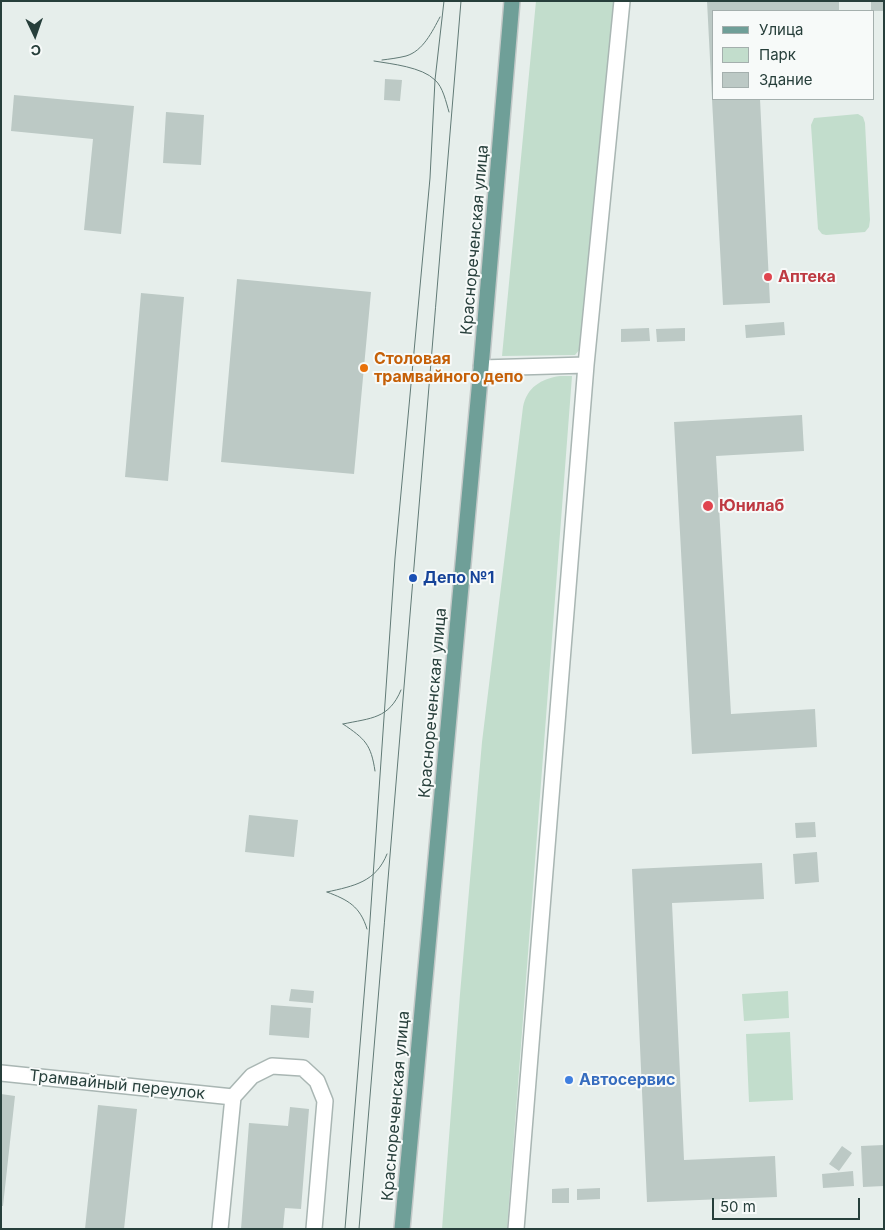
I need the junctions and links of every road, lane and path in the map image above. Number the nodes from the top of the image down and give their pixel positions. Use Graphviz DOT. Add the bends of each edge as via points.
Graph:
graph roads {
  1 [pos="512,1"];
  2 [pos="622,1"];
  3 [pos="586,365"];
  4 [pos="482,368"];
  5 [pos="1,1073"];
  6 [pos="233,1098"];
  7 [pos="220,1229"];
  8 [pos="314,1229"];
  9 [pos="402,1229"];
  10 [pos="516,1229"];
  1 -- 4 [label="main road, Краснореченская улица"];
  2 -- 3 [label="street"];
  3 -- 4 [label="street"];
  3 -- 10 [label="street"];
  4 -- 9 [label="main road, Краснореченская улица"];
  5 -- 6 [label="street, Трамвайный переулок"];
  6 -- 7 [label="street"];
  6 -- 8 [label="street" via="252,1076 272,1066 303,1068 317,1081 325,1101"];
}
